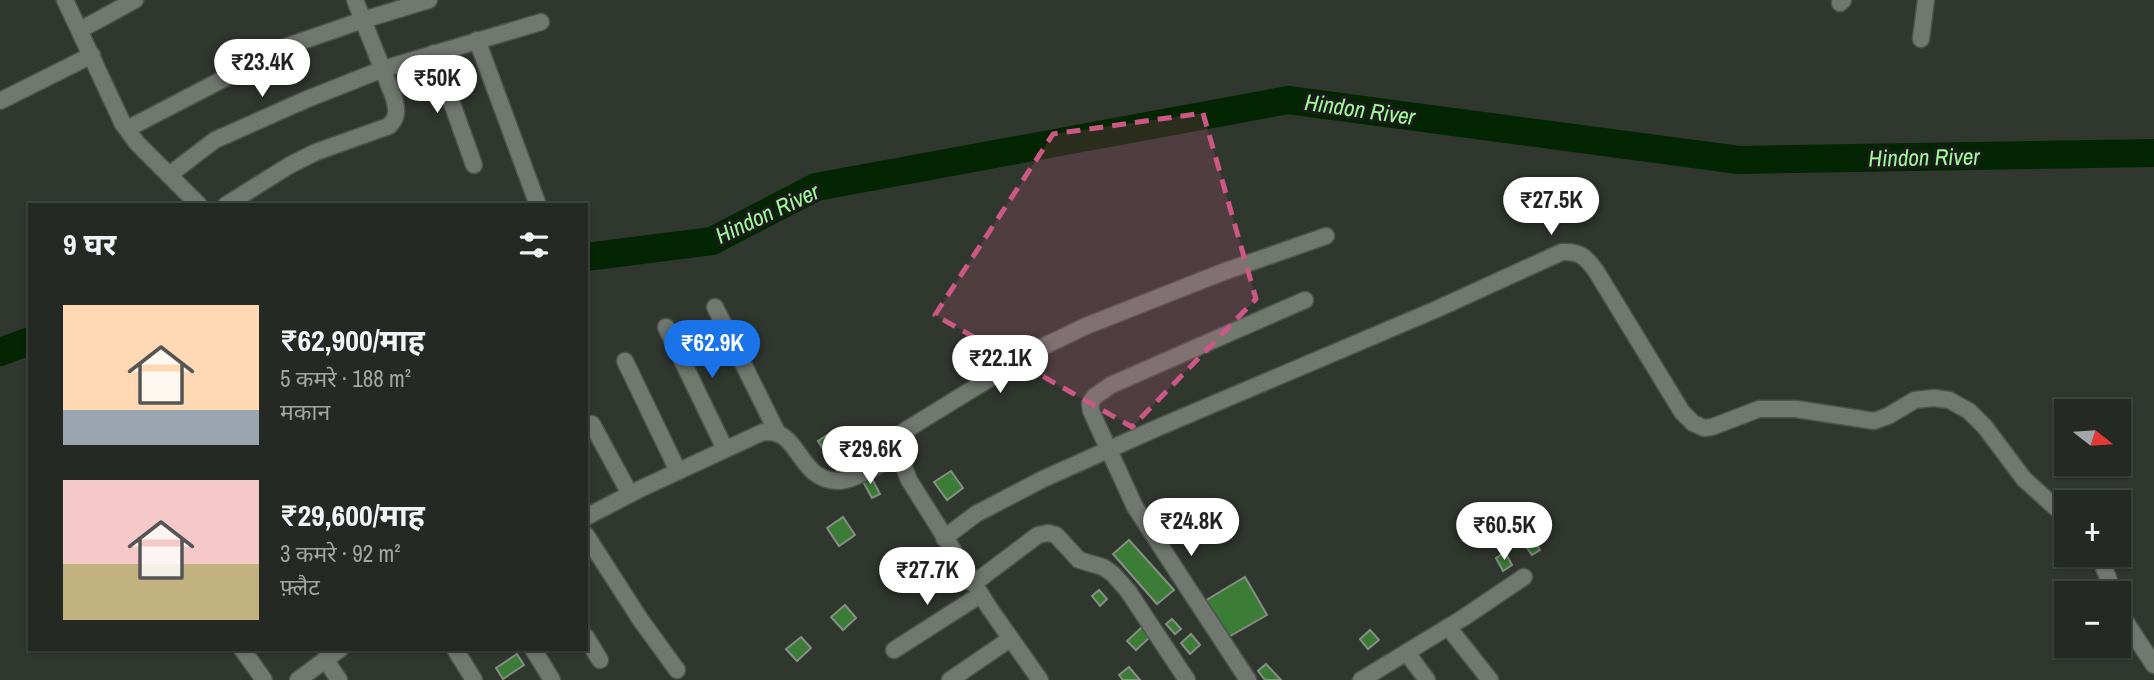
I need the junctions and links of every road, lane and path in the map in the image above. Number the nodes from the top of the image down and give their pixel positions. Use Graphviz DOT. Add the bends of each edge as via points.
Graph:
graph roads {
  1 [pos="65,0"];
  2 [pos="135,0"];
  3 [pos="355,0"];
  4 [pos="429,0"];
  5 [pos="1926,0"];
  6 [pos="363,20"];
  7 [pos="541,22"];
  8 [pos="80,30"];
  9 [pos="1921,39"];
  10 [pos="477,40"];
  11 [pos="434,53"];
  12 [pos="92,55"];
  13 [pos="383,69"];
  14 [pos="0,101"];
  15 [pos="127,129"];
  16 [pos="474,165"];
  17 [pos="169,175"];
  18 [pos="197,203"];
  19 [pos="229,203"];
  20 [pos="537,203"];
  21 [pos="1326,236"];
  22 [pos="1305,300"];
  23 [pos="715,307"];
  24 [pos="666,327"];
  25 [pos="625,361"];
  26 [pos="593,424"];
  27 [pos="778,433"];
  28 [pos="725,449"];
  29 [pos="1108,450"];
  30 [pos="899,455"];
  31 [pos="678,471"];
  32 [pos="630,494"];
  33 [pos="2054,506"];
  34 [pos="588,516"];
  35 [pos="588,538"];
  36 [pos="944,538"];
  37 [pos="1524,577"];
  38 [pos="977,589"];
  39 [pos="1448,627"];
  40 [pos="2131,630"];
  41 [pos="1010,639"];
  42 [pos="588,640"];
  43 [pos="894,650"];
  44 [pos="243,651"];
  45 [pos="456,651"];
  46 [pos="534,651"];
  47 [pos="331,653"];
  48 [pos="1407,653"];
  49 [pos="600,660"];
  50 [pos="2154,665"];
  51 [pos="677,670"];
  52 [pos="264,680"];
  53 [pos="298,680"];
  54 [pos="339,680"];
  55 [pos="474,680"];
  56 [pos="552,680"];
  57 [pos="950,680"];
  58 [pos="1041,680"];
  59 [pos="1187,680"];
  60 [pos="1248,680"];
  61 [pos="1361,680"];
  62 [pos="1427,680"];
  63 [pos="1490,680"];
  1 -- 8 [label="street"];
  2 -- 8 [label="street"];
  3 -- 6 [label="street"];
  4 -- 6 [label="street"];
  5 -- 9 [label="street"];
  6 -- 13 [label="street"];
  6 -- 15 [label="street" via="285,47"];
  7 -- 10 [label="street"];
  8 -- 12 [label="street"];
  10 -- 11 [label="street"];
  10 -- 20 [label="street"];
  11 -- 13 [label="street"];
  11 -- 16 [label="street"];
  12 -- 14 [label="street"];
  12 -- 15 [label="street"];
  13 -- 17 [label="street" via="215,140"];
  13 -- 19 [label="street" via="397,110 395,120 290,165"];
  15 -- 17 [label="street"];
  17 -- 18 [label="street"];
  21 -- 30 [label="street" via="1143,303 1036,350 906,430 898,437"];
  22 -- 29 [label="street" via="1111,385 1094,397 1091,411"];
  23 -- 27 [label="street"];
  24 -- 28 [label="street"];
  25 -- 31 [label="street"];
  26 -- 32 [label="street"];
  27 -- 28 [label="street" via="762,432"];
  27 -- 30 [label="street" via="815,473 836,481"];
  28 -- 31 [label="street"];
  29 -- 33 [label="street" via="1572,251 1587,258 1659,377 1693,423 1712,427 1759,409 1775,408 1874,421 1915,400 1949,400 1985,426 2024,479"];
  29 -- 36 [label="street" via="976,514"];
  29 -- 60 [label="street" via="1135,507"];
  30 -- 36 [label="street"];
  31 -- 32 [label="street"];
  32 -- 34 [label="street"];
  35 -- 51 [label="street"];
  36 -- 38 [label="street"];
  37 -- 39 [label="street"];
  38 -- 41 [label="street"];
  38 -- 43 [label="street"];
  38 -- 59 [label="street" via="1038,535 1056,535 1079,560 1113,574"];
  39 -- 48 [label="street"];
  39 -- 63 [label="street"];
  40 -- 50 [label="street"];
  41 -- 57 [label="street"];
  41 -- 58 [label="street"];
  42 -- 49 [label="street"];
  44 -- 52 [label="street"];
  45 -- 55 [label="street"];
  46 -- 56 [label="street"];
  47 -- 53 [label="street"];
  47 -- 54 [label="street"];
  48 -- 61 [label="street"];
  48 -- 62 [label="street"];
}
